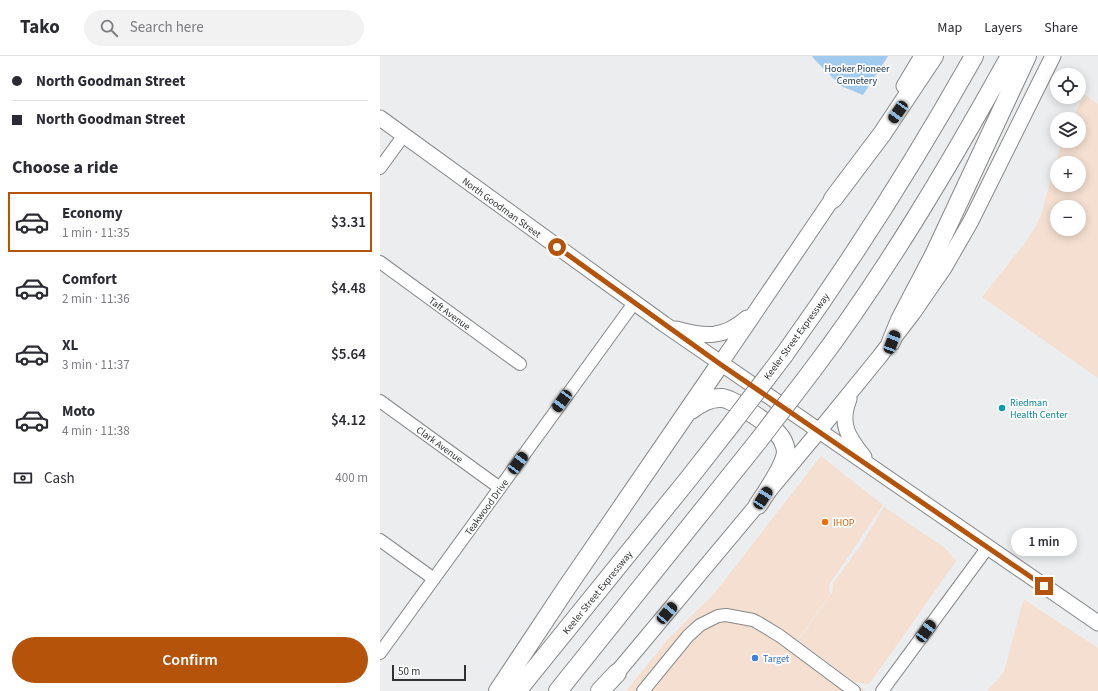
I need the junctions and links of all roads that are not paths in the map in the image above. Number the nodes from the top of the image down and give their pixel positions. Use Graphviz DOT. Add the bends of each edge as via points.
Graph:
graph roads {
  1 [pos="922,56"];
  2 [pos="934,56"];
  3 [pos="974,56"];
  4 [pos="1010,56"];
  5 [pos="1027,56"];
  6 [pos="1053,56"];
  7 [pos="380,118"];
  8 [pos="404,135"];
  9 [pos="380,168"];
  10 [pos="833,199"];
  11 [pos="380,262"];
  12 [pos="634,303"];
  13 [pos="759,307"];
  14 [pos="664,324"];
  15 [pos="892,342"];
  16 [pos="520,364"];
  17 [pos="720,364"];
  18 [pos="855,387"];
  19 [pos="380,401"];
  20 [pos="682,420"];
  21 [pos="820,432"];
  22 [pos="875,469"];
  23 [pos="500,488"];
  24 [pos="758,505"];
  25 [pos="380,540"];
  26 [pos="988,547"];
  27 [pos="434,579"];
  28 [pos="1098,623"];
  29 [pos="380,653"];
  30 [pos="617,673"];
  31 [pos="498,691"];
  32 [pos="517,691"];
  33 [pos="558,691"];
  34 [pos="601,691"];
  35 [pos="643,691"];
  36 [pos="854,691"];
  37 [pos="882,691"];
  1 -- 10 [label="main road"];
  2 -- 10 [label="highway" via="882,134"];
  3 -- 32 [label="highway, Keeler Street Expressway, bridge" via="888,201 784,355 690,477"];
  4 -- 33 [label="highway, bridge" via="910,226 811,372"];
  5 -- 15 [label="highway" via="934,255 900,320"];
  6 -- 15 [label="main road" via="965,232 934,283"];
  7 -- 8 [label="main road, North Goodman Street"];
  8 -- 9 [label="street"];
  8 -- 12 [label="main road, North Goodman Street"];
  10 -- 13 [label="main road"];
  11 -- 16 [label="street, Taft Avenue"];
  12 -- 14 [label="main road, North Goodman Street"];
  12 -- 23 [label="street, Teakwood Drive"];
  13 -- 14 [label="main road" via="732,330 717,334 690,332"];
  13 -- 17 [label="main road"];
  14 -- 17 [label="main road, North Goodman Street"];
  15 -- 18 [label="main road"];
  17 -- 20 [label="highway"];
  17 -- 21 [label="main road, North Goodman Street"];
  18 -- 21 [label="main road"];
  18 -- 22 [label="main road" via="845,410 844,424 854,444"];
  19 -- 23 [label="street, Clark Avenue"];
  20 -- 24 [label="highway" via="702,402 722,398 736,404 778,434 786,452"];
  20 -- 31 [label="highway"];
  21 -- 22 [label="main road, North Goodman Street"];
  21 -- 24 [label="main road"];
  22 -- 26 [label="main road, North Goodman Street"];
  23 -- 27 [label="street, Teakwood Drive"];
  24 -- 30 [label="main road"];
  25 -- 27 [label="street"];
  26 -- 28 [label="main road, North Goodman Street"];
  26 -- 37 [label="street"];
  27 -- 29 [label="street, Teakwood Drive"];
  30 -- 34 [label="highway"];
  35 -- 36 [label="street" via="700,625 726,615 758,622"];
}
